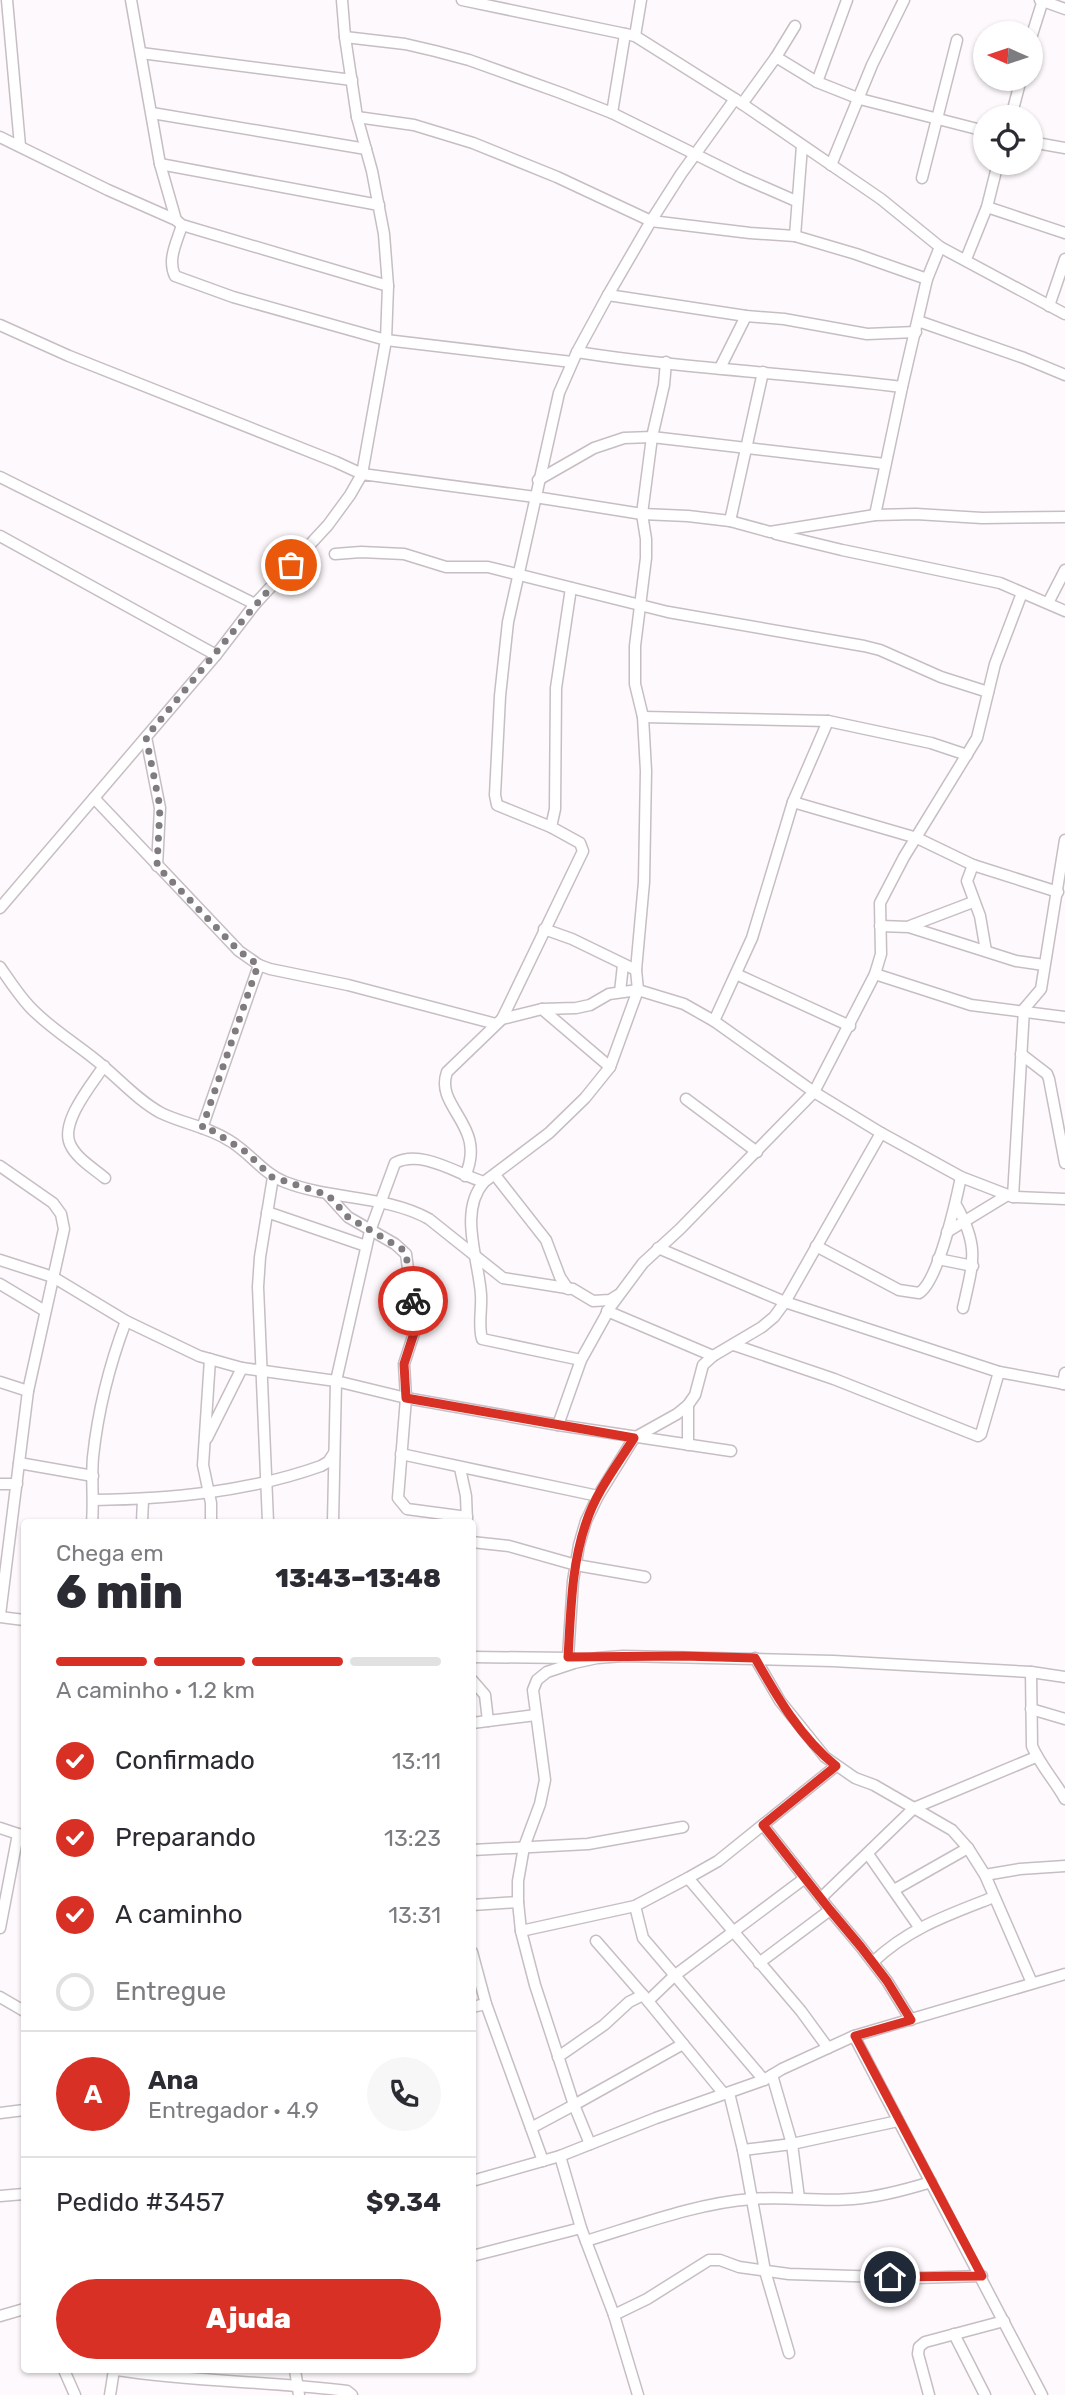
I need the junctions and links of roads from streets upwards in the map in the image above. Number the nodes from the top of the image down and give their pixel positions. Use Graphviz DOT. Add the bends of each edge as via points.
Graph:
graph roads {
  1 [pos="131,0"];
  2 [pos="342,0"];
  3 [pos="462,0"];
  4 [pos="641,0"];
  5 [pos="847,0"];
  6 [pos="905,0"];
  7 [pos="1042,0"];
  8 [pos="7,2"];
  9 [pos="1065,9"];
  10 [pos="0,15"];
  11 [pos="1036,21"];
  12 [pos="795,26"];
  13 [pos="630,35"];
  14 [pos="345,37"];
  15 [pos="957,40"];
  16 [pos="141,53"];
  17 [pos="776,57"];
  18 [pos="352,80"];
  19 [pos="817,82"];
  20 [pos="860,99"];
  21 [pos="739,101"];
  22 [pos="152,113"];
  23 [pos="612,113"];
  24 [pos="357,117"];
  25 [pos="936,119"];
  26 [pos="973,128"];
  27 [pos="0,137"];
  28 [pos="1043,144"];
  29 [pos="20,146"];
  30 [pos="802,146"];
  31 [pos="1065,148"];
  32 [pos="366,149"];
  33 [pos="694,155"];
  34 [pos="160,164"];
  35 [pos="831,165"];
  36 [pos="995,175"];
  37 [pos="922,178"];
  38 [pos="796,201"];
  39 [pos="379,205"];
  40 [pos="987,207"];
  41 [pos="651,221"];
  42 [pos="179,223"];
  43 [pos="1065,233"];
  44 [pos="795,236"];
  45 [pos="940,247"];
  46 [pos="966,259"];
  47 [pos="1065,259"];
  48 [pos="927,279"];
  49 [pos="388,286"];
  50 [pos="607,295"];
  51 [pos="1049,306"];
  52 [pos="1065,314"];
  53 [pos="746,316"];
  54 [pos="918,321"];
  55 [pos="0,325"];
  56 [pos="916,332"];
  57 [pos="386,340"];
  58 [pos="577,352"];
  59 [pos="572,362"];
  60 [pos="666,362"];
  61 [pos="720,368"];
  62 [pos="763,372"];
  63 [pos="1065,375"];
  64 [pos="902,387"];
  65 [pos="652,437"];
  66 [pos="746,448"];
  67 [pos="885,464"];
  68 [pos="362,474"];
  69 [pos="0,477"];
  70 [pos="538,480"];
  71 [pos="535,497"];
  72 [pos="642,514"];
  73 [pos="875,515"];
  74 [pos="1065,517"];
  75 [pos="730,521"];
  76 [pos="770,532"];
  77 [pos="0,536"];
  78 [pos="335,554"];
  79 [pos="1065,570"];
  80 [pos="520,576"];
  81 [pos="571,588"];
  82 [pos="1022,593"];
  83 [pos="1048,603"];
  84 [pos="255,604"];
  85 [pos="639,606"];
  86 [pos="1065,611"];
  87 [pos="216,655"];
  88 [pos="988,692"];
  89 [pos="643,717"];
  90 [pos="828,721"];
  91 [pos="146,737"];
  92 [pos="967,755"];
  93 [pos="94,798"];
  94 [pos="793,802"];
  95 [pos="551,827"];
  96 [pos="917,838"];
  97 [pos="1065,839"];
  98 [pos="973,865"];
  99 [pos="157,866"];
  100 [pos="1058,892"];
  101 [pos="973,902"];
  102 [pos="0,908"];
  103 [pos="880,926"];
  104 [pos="909,927"];
  105 [pos="544,929"];
  106 [pos="986,951"];
  107 [pos="258,965"];
  108 [pos="623,965"];
  109 [pos="1044,965"];
  110 [pos="0,967"];
  111 [pos="636,970"];
  112 [pos="736,974"];
  113 [pos="875,974"];
  114 [pos="638,990"];
  115 [pos="620,992"];
  116 [pos="542,1009"];
  117 [pos="1024,1013"];
  118 [pos="1065,1017"];
  119 [pos="499,1021"];
  120 [pos="714,1021"];
  121 [pos="849,1026"];
  122 [pos="1021,1054"];
  123 [pos="104,1066"];
  124 [pos="610,1068"];
  125 [pos="814,1092"];
  126 [pos="686,1099"];
  127 [pos="202,1128"];
  128 [pos="881,1133"];
  129 [pos="757,1152"];
  130 [pos="1065,1163"];
  131 [pos="0,1166"];
  132 [pos="495,1175"];
  133 [pos="465,1176"];
  134 [pos="272,1177"];
  135 [pos="961,1177"];
  136 [pos="105,1178"];
  137 [pos="484,1182"];
  138 [pos="328,1195"];
  139 [pos="1009,1196"];
  140 [pos="1065,1199"];
  141 [pos="382,1203"];
  142 [pos="956,1205"];
  143 [pos="267,1212"];
  144 [pos="964,1220"];
  145 [pos="370,1231"];
  146 [pos="947,1233"];
  147 [pos="366,1246"];
  148 [pos="816,1246"];
  149 [pos="658,1248"];
  150 [pos="475,1257"];
  151 [pos="938,1259"];
  152 [pos="0,1260"];
  153 [pos="973,1266"];
  154 [pos="53,1277"];
  155 [pos="0,1284"];
  156 [pos="568,1289"];
  157 [pos="620,1293"];
  158 [pos="785,1302"];
  159 [pos="963,1308"];
  160 [pos="45,1311"];
  161 [pos="607,1311"];
  162 [pos="125,1321"];
  163 [pos="734,1345"];
  164 [pos="713,1356"];
  165 [pos="210,1359"];
  166 [pos="581,1360"];
  167 [pos="242,1368"];
  168 [pos="262,1370"];
  169 [pos="999,1372"];
  170 [pos="336,1381"];
  171 [pos="1064,1381"];
  172 [pos="0,1382"];
  173 [pos="28,1391"];
  174 [pos="406,1398"];
  175 [pos="688,1405"];
  176 [pos="558,1425"];
  177 [pos="634,1438"];
  178 [pos="205,1441"];
  179 [pos="688,1445"];
  180 [pos="731,1451"];
  181 [pos="334,1453"];
  182 [pos="401,1454"];
  183 [pos="19,1463"];
  184 [pos="460,1468"];
  185 [pos="93,1476"];
  186 [pos="0,1483"];
  187 [pos="268,1483"];
  188 [pos="17,1484"];
  189 [pos="209,1492"];
  190 [pos="597,1496"];
  191 [pos="94,1500"];
  192 [pos="144,1500"];
  193 [pos="92,1519"];
  194 [pos="142,1519"];
  195 [pos="211,1519"];
  196 [pos="268,1519"];
  197 [pos="333,1519"];
  198 [pos="462,1519"];
  199 [pos="467,1519"];
  200 [pos="476,1542"];
  201 [pos="576,1565"];
  202 [pos="645,1577"];
  203 [pos="0,1616"];
  204 [pos="21,1620"];
  205 [pos="476,1657"];
  206 [pos="568,1657"];
  207 [pos="597,1658"];
  208 [pos="755,1658"];
  209 [pos="1031,1672"];
  210 [pos="1065,1677"];
  211 [pos="476,1685"];
  212 [pos="1031,1709"];
  213 [pos="536,1715"];
  214 [pos="1065,1719"];
  215 [pos="488,1721"];
  216 [pos="476,1722"];
  217 [pos="1036,1757"];
  218 [pos="836,1766"];
  219 [pos="1065,1799"];
  220 [pos="914,1808"];
  221 [pos="763,1825"];
  222 [pos="683,1827"];
  223 [pos="0,1828"];
  224 [pos="21,1835"];
  225 [pos="524,1847"];
  226 [pos="968,1849"];
  227 [pos="476,1850"];
  228 [pos="868,1854"];
  229 [pos="1065,1866"];
  230 [pos="985,1875"];
  231 [pos="688,1878"];
  232 [pos="806,1878"];
  233 [pos="894,1890"];
  234 [pos="994,1897"];
  235 [pos="821,1898"];
  236 [pos="518,1902"];
  237 [pos="476,1905"];
  238 [pos="635,1906"];
  239 [pos="617,1910"];
  240 [pos="830,1910"];
  241 [pos="919,1927"];
  242 [pos="0,1928"];
  243 [pos="640,1929"];
  244 [pos="521,1931"];
  245 [pos="732,1932"];
  246 [pos="596,1941"];
  247 [pos="873,1962"];
  248 [pos="759,1963"];
  249 [pos="476,1967"];
  250 [pos="1065,1975"];
  251 [pos="674,1976"];
  252 [pos="1032,1983"];
  253 [pos="662,1988"];
  254 [pos="640,1992"];
  255 [pos="0,1997"];
  256 [pos="486,2004"];
  257 [pos="476,2006"];
  258 [pos="21,2009"];
  259 [pos="911,2020"];
  260 [pos="855,2036"];
  261 [pos="683,2044"];
  262 [pos="828,2048"];
  263 [pos="558,2057"];
  264 [pos="768,2078"];
  265 [pos="726,2093"];
  266 [pos="573,2105"];
  267 [pos="0,2109"];
  268 [pos="21,2110"];
  269 [pos="898,2121"];
  270 [pos="531,2128"];
  271 [pos="590,2144"];
  272 [pos="792,2144"];
  273 [pos="743,2150"];
  274 [pos="560,2156"];
  275 [pos="543,2161"];
  276 [pos="476,2180"];
  277 [pos="931,2182"];
  278 [pos="21,2194"];
  279 [pos="0,2196"];
  280 [pos="799,2198"];
  281 [pos="752,2199"];
  282 [pos="581,2228"];
  283 [pos="586,2241"];
  284 [pos="476,2255"];
  285 [pos="765,2272"];
  286 [pos="982,2276"];
  287 [pos="21,2310"];
  288 [pos="614,2315"];
  289 [pos="0,2316"];
  290 [pos="1004,2321"];
  291 [pos="954,2334"];
  292 [pos="789,2353"];
  293 [pos="65,2373"];
  294 [pos="115,2373"];
  295 [pos="138,2373"];
  296 [pos="299,2390"];
  297 [pos="75,2395"];
  298 [pos="110,2395"];
  299 [pos="352,2395"];
  300 [pos="638,2395"];
  301 [pos="929,2395"];
  302 [pos="985,2395"];
  303 [pos="1042,2395"];
  1 -- 16 [label="street"];
  2 -- 14 [label="street"];
  3 -- 13 [label="street"];
  4 -- 13 [label="street"];
  5 -- 19 [label="street"];
  6 -- 20 [label="street"];
  7 -- 9 [label="street"];
  7 -- 11 [label="street"];
  8 -- 10 [label="street"];
  8 -- 29 [label="street"];
  12 -- 17 [label="street"];
  13 -- 21 [label="street"];
  13 -- 23 [label="street"];
  14 -- 18 [label="street"];
  14 -- 23 [label="street" via="405,44 469,60"];
  15 -- 25 [label="street"];
  16 -- 18 [label="street"];
  16 -- 22 [label="street"];
  17 -- 19 [label="street"];
  17 -- 21 [label="street"];
  18 -- 24 [label="street"];
  19 -- 20 [label="street"];
  20 -- 25 [label="street"];
  20 -- 35 [label="street"];
  21 -- 30 [label="street"];
  21 -- 33 [label="street"];
  22 -- 32 [label="street"];
  22 -- 34 [label="street"];
  23 -- 33 [label="street"];
  24 -- 32 [label="street"];
  24 -- 41 [label="street" via="414,125 473,143"];
  25 -- 26 [label="street"];
  25 -- 37 [label="street"];
  27 -- 29 [label="street"];
  28 -- 31 [label="street"];
  29 -- 42 [label="street"];
  30 -- 35 [label="street"];
  30 -- 38 [label="street"];
  32 -- 39 [label="street"];
  33 -- 38 [label="street"];
  33 -- 41 [label="street"];
  34 -- 39 [label="street"];
  34 -- 42 [label="street"];
  35 -- 45 [label="street"];
  36 -- 40 [label="street"];
  38 -- 44 [label="street"];
  39 -- 49 [label="street"];
  40 -- 43 [label="street"];
  40 -- 46 [label="street"];
  41 -- 44 [label="street"];
  41 -- 50 [label="street"];
  42 -- 49 [label="street"];
  42 -- 57 [label="street" via="171,261 175,276"];
  44 -- 48 [label="street"];
  45 -- 46 [label="street"];
  45 -- 48 [label="street"];
  46 -- 51 [label="street"];
  47 -- 51 [label="street"];
  48 -- 54 [label="street"];
  49 -- 57 [label="street"];
  50 -- 53 [label="street"];
  50 -- 58 [label="street"];
  51 -- 52 [label="street"];
  53 -- 56 [label="street" via="867,334"];
  53 -- 61 [label="street"];
  54 -- 56 [label="street"];
  54 -- 63 [label="street"];
  55 -- 68 [label="street"];
  56 -- 64 [label="street"];
  57 -- 59 [label="street"];
  57 -- 68 [label="street"];
  58 -- 59 [label="street"];
  58 -- 60 [label="street"];
  59 -- 70 [label="street" via="559,393"];
  60 -- 61 [label="street"];
  60 -- 65 [label="street"];
  61 -- 62 [label="street"];
  62 -- 64 [label="street"];
  62 -- 66 [label="street"];
  64 -- 67 [label="street"];
  65 -- 66 [label="street"];
  65 -- 70 [label="street" via="624,438 594,448"];
  65 -- 72 [label="street"];
  66 -- 67 [label="street"];
  66 -- 75 [label="street"];
  67 -- 73 [label="street"];
  68 -- 71 [label="street"];
  68 -- 84 [label="street" via="328,525"];
  69 -- 84 [label="street"];
  70 -- 71 [label="street"];
  71 -- 72 [label="street"];
  71 -- 80 [label="street"];
  72 -- 75 [label="street"];
  72 -- 85 [label="street" via="646,558"];
  73 -- 74 [label="street"];
  73 -- 76 [label="street"];
  75 -- 76 [label="street"];
  76 -- 82 [label="street" via="976,577"];
  77 -- 87 [label="street"];
  78 -- 80 [label="street" via="404,554 446,567 488,567"];
  79 -- 83 [label="street"];
  80 -- 81 [label="street"];
  80 -- 95 [label="street" via="505,645 495,795 498,805"];
  81 -- 85 [label="street"];
  81 -- 95 [label="street" via="556,688"];
  82 -- 83 [label="street"];
  82 -- 88 [label="street"];
  83 -- 86 [label="street"];
  84 -- 87 [label="street"];
  85 -- 88 [label="street" via="880,650"];
  85 -- 89 [label="street" via="635,684"];
  87 -- 91 [label="street"];
  88 -- 92 [label="street" via="977,738"];
  89 -- 90 [label="street"];
  89 -- 111 [label="street" via="644,882"];
  90 -- 92 [label="street"];
  90 -- 94 [label="street"];
  91 -- 93 [label="street"];
  91 -- 99 [label="street" via="160,807"];
  92 -- 96 [label="street"];
  93 -- 99 [label="street"];
  93 -- 102 [label="street"];
  94 -- 96 [label="street"];
  94 -- 112 [label="street" via="752,938"];
  95 -- 105 [label="street" via="580,843 583,851"];
  96 -- 98 [label="street"];
  96 -- 103 [label="street" via="880,903"];
  97 -- 100 [label="street"];
  98 -- 100 [label="street"];
  98 -- 101 [label="street" via="967,881"];
  99 -- 107 [label="street"];
  100 -- 109 [label="street"];
  101 -- 104 [label="street"];
  101 -- 106 [label="street"];
  103 -- 104 [label="street"];
  103 -- 113 [label="street" via="881,954"];
  104 -- 106 [label="street"];
  105 -- 108 [label="street"];
  105 -- 119 [label="street"];
  106 -- 109 [label="street"];
  107 -- 119 [label="street"];
  107 -- 127 [label="street"];
  108 -- 111 [label="street"];
  108 -- 115 [label="street"];
  109 -- 117 [label="street" via="1041,989"];
  110 -- 123 [label="street" via="29,1006"];
  111 -- 114 [label="street"];
  112 -- 120 [label="street"];
  112 -- 121 [label="street"];
  113 -- 117 [label="street" via="971,1005"];
  113 -- 121 [label="street"];
  114 -- 115 [label="street"];
  114 -- 120 [label="street" via="684,1004"];
  114 -- 124 [label="street"];
  115 -- 116 [label="street" via="590,1005"];
  116 -- 119 [label="street"];
  116 -- 124 [label="street"];
  117 -- 118 [label="street"];
  117 -- 122 [label="street"];
  119 -- 133 [label="street" via="444,1079 446,1093 470,1139 471,1162"];
  120 -- 125 [label="street"];
  121 -- 125 [label="street"];
  122 -- 130 [label="street" via="1047,1074"];
  122 -- 139 [label="street"];
  123 -- 127 [label="street" via="144,1102"];
  123 -- 136 [label="street" via="67,1133 77,1154"];
  124 -- 132 [label="street" via="549,1133"];
  125 -- 128 [label="street"];
  125 -- 129 [label="street"];
  126 -- 129 [label="street"];
  127 -- 134 [label="street" via="246,1152"];
  128 -- 135 [label="street"];
  128 -- 148 [label="street"];
  129 -- 149 [label="street"];
  131 -- 154 [label="street" via="53,1203 61,1214 64,1229"];
  132 -- 137 [label="street"];
  132 -- 156 [label="street" via="546,1240"];
  133 -- 137 [label="street"];
  133 -- 141 [label="street" via="435,1163 401,1160 395,1163"];
  134 -- 138 [label="street"];
  134 -- 143 [label="street"];
  135 -- 139 [label="street"];
  135 -- 142 [label="street"];
  137 -- 150 [label="street" via="473,1202"];
  138 -- 141 [label="street"];
  138 -- 145 [label="street" via="348,1217"];
  139 -- 140 [label="street"];
  139 -- 144 [label="street"];
  141 -- 145 [label="street"];
  141 -- 150 [label="street" via="429,1219"];
  142 -- 144 [label="street"];
  142 -- 146 [label="street"];
  143 -- 147 [label="street"];
  143 -- 168 [label="street" via="258,1287"];
  144 -- 146 [label="street"];
  144 -- 153 [label="street" via="973,1247"];
  145 -- 147 [label="street"];
  145 -- 174 [label="street" via="406,1254 416,1315 404,1364"];
  146 -- 151 [label="street"];
  147 -- 170 [label="street"];
  148 -- 151 [label="street" via="910,1293 925,1289"];
  148 -- 158 [label="street"];
  149 -- 157 [label="street"];
  149 -- 158 [label="street"];
  150 -- 156 [label="street" via="503,1278"];
  150 -- 166 [label="street" via="482,1339"];
  151 -- 153 [label="street"];
  152 -- 154 [label="street"];
  153 -- 159 [label="street"];
  154 -- 160 [label="street"];
  154 -- 162 [label="street"];
  155 -- 160 [label="street"];
  156 -- 157 [label="street" via="593,1301 610,1300"];
  157 -- 161 [label="street"];
  158 -- 163 [label="street" via="774,1317"];
  158 -- 169 [label="street"];
  160 -- 173 [label="street"];
  161 -- 164 [label="street"];
  161 -- 166 [label="street"];
  162 -- 165 [label="street"];
  162 -- 185 [label="street" via="103,1394"];
  163 -- 164 [label="street"];
  163 -- 169 [label="street" via="978,1436"];
  164 -- 175 [label="street" via="703,1365"];
  165 -- 167 [label="street"];
  165 -- 178 [label="street"];
  166 -- 176 [label="street"];
  167 -- 168 [label="street"];
  167 -- 178 [label="street"];
  168 -- 170 [label="street"];
  168 -- 187 [label="street"];
  169 -- 171 [label="street"];
  170 -- 174 [label="street"];
  170 -- 181 [label="street"];
  172 -- 173 [label="street"];
  173 -- 183 [label="street"];
  174 -- 176 [label="street"];
  174 -- 182 [label="street"];
  175 -- 177 [label="street"];
  175 -- 179 [label="street"];
  176 -- 177 [label="street"];
  177 -- 179 [label="street"];
  177 -- 190 [label="street"];
  178 -- 189 [label="street" via="203,1465"];
  179 -- 180 [label="street"];
  181 -- 187 [label="street" via="320,1466"];
  181 -- 197 [label="street"];
  182 -- 184 [label="street"];
  182 -- 198 [label="street" via="401,1504"];
  183 -- 185 [label="street"];
  183 -- 188 [label="street"];
  184 -- 190 [label="street"];
  184 -- 199 [label="street"];
  185 -- 191 [label="street"];
  186 -- 188 [label="street"];
  187 -- 189 [label="street"];
  187 -- 196 [label="street"];
  188 -- 203 [label="street"];
  189 -- 192 [label="street"];
  189 -- 195 [label="street"];
  190 -- 201 [label="street"];
  191 -- 192 [label="street"];
  191 -- 193 [label="street"];
  192 -- 194 [label="street"];
  200 -- 201 [label="street" via="509,1546"];
  201 -- 202 [label="street"];
  201 -- 206 [label="street"];
  203 -- 204 [label="street"];
  205 -- 206 [label="street"];
  206 -- 207 [label="street"];
  207 -- 208 [label="street"];
  207 -- 213 [label="street" via="574,1662 537,1679 533,1690"];
  208 -- 209 [label="street"];
  208 -- 218 [label="street" via="780,1701"];
  209 -- 210 [label="street"];
  209 -- 212 [label="street"];
  211 -- 215 [label="street" via="485,1695"];
  212 -- 214 [label="street"];
  212 -- 217 [label="street"];
  213 -- 215 [label="street"];
  213 -- 225 [label="street" via="544,1788"];
  215 -- 216 [label="street"];
  217 -- 219 [label="street"];
  217 -- 220 [label="street"];
  218 -- 220 [label="street"];
  218 -- 221 [label="street"];
  220 -- 226 [label="street" via="952,1830"];
  220 -- 228 [label="street"];
  221 -- 231 [label="street"];
  221 -- 232 [label="street"];
  222 -- 225 [label="street" via="588,1844"];
  223 -- 224 [label="street"];
  224 -- 242 [label="street"];
  225 -- 227 [label="street"];
  225 -- 236 [label="street"];
  226 -- 230 [label="street"];
  226 -- 233 [label="street"];
  228 -- 233 [label="street"];
  228 -- 235 [label="street"];
  229 -- 230 [label="street"];
  230 -- 234 [label="street"];
  231 -- 238 [label="street"];
  231 -- 245 [label="street"];
  232 -- 235 [label="street"];
  232 -- 245 [label="street"];
  233 -- 241 [label="street"];
  234 -- 241 [label="street"];
  234 -- 252 [label="street"];
  235 -- 240 [label="street"];
  236 -- 237 [label="street"];
  236 -- 244 [label="street"];
  238 -- 239 [label="street"];
  238 -- 243 [label="street"];
  239 -- 243 [label="street"];
  239 -- 244 [label="street"];
  240 -- 247 [label="street"];
  240 -- 248 [label="street"];
  241 -- 247 [label="street"];
  243 -- 251 [label="street"];
  244 -- 263 [label="street"];
  245 -- 248 [label="street"];
  245 -- 251 [label="street"];
  246 -- 254 [label="street"];
  247 -- 259 [label="street"];
  248 -- 262 [label="street"];
  249 -- 256 [label="street"];
  250 -- 252 [label="street"];
  251 -- 253 [label="street"];
  251 -- 264 [label="street"];
  252 -- 259 [label="street"];
  253 -- 254 [label="street"];
  253 -- 254 [label="street"];
  254 -- 261 [label="street"];
  254 -- 263 [label="street"];
  255 -- 258 [label="street"];
  256 -- 257 [label="street"];
  256 -- 270 [label="street"];
  259 -- 260 [label="street"];
  260 -- 262 [label="street"];
  260 -- 269 [label="street"];
  261 -- 265 [label="street"];
  261 -- 266 [label="street"];
  262 -- 264 [label="street"];
  263 -- 266 [label="street"];
  264 -- 265 [label="street"];
  264 -- 272 [label="street"];
  265 -- 271 [label="street"];
  265 -- 273 [label="street"];
  266 -- 270 [label="street"];
  266 -- 271 [label="street"];
  267 -- 268 [label="street"];
  269 -- 272 [label="street"];
  269 -- 277 [label="street"];
  270 -- 275 [label="street"];
  271 -- 274 [label="street"];
  272 -- 273 [label="street"];
  272 -- 280 [label="street"];
  273 -- 281 [label="street"];
  274 -- 275 [label="street"];
  274 -- 282 [label="street"];
  275 -- 276 [label="street"];
  277 -- 280 [label="street" via="887,2195"];
  277 -- 286 [label="street"];
  278 -- 279 [label="street"];
  280 -- 281 [label="street"];
  281 -- 283 [label="street"];
  281 -- 285 [label="street"];
  282 -- 283 [label="street"];
  282 -- 284 [label="street"];
  283 -- 288 [label="street"];
  285 -- 286 [label="street"];
  285 -- 288 [label="street" via="709,2260"];
  285 -- 292 [label="street"];
  286 -- 290 [label="street"];
  287 -- 289 [label="street"];
  288 -- 300 [label="street"];
  290 -- 291 [label="street"];
  290 -- 303 [label="street"];
  291 -- 301 [label="street" via="919,2347"];
  291 -- 302 [label="street"];
  293 -- 297 [label="street"];
  294 -- 298 [label="street"];
  295 -- 296 [label="street"];
  296 -- 299 [label="street" via="347,2391"];
}
